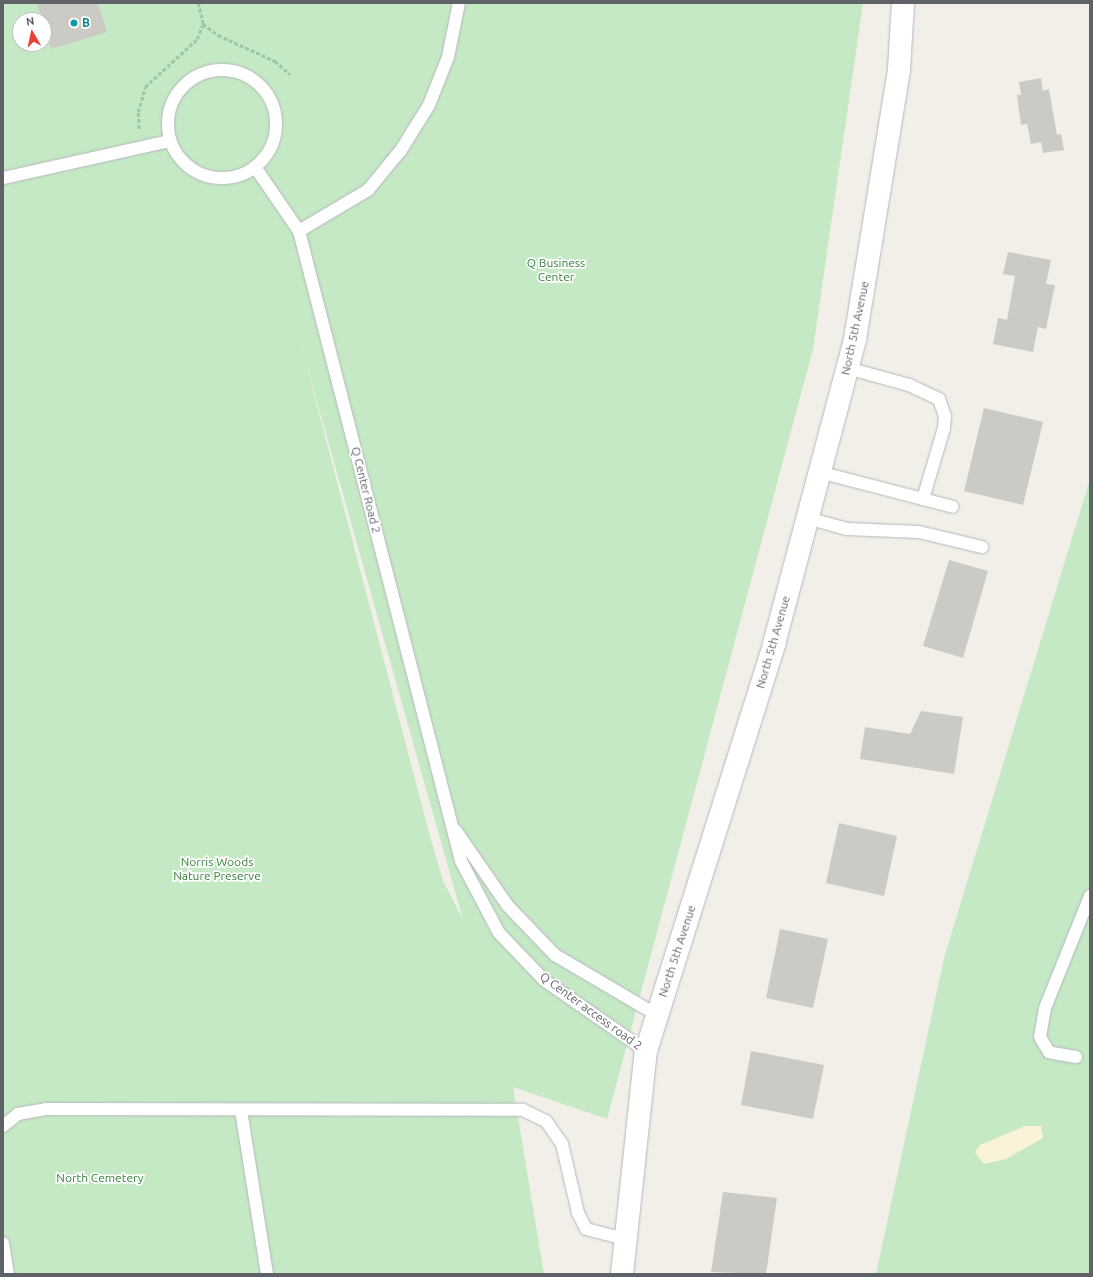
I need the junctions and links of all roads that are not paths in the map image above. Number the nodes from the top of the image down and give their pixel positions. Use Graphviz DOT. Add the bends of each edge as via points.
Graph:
graph roads {
  1 [pos="459,3"];
  2 [pos="903,3"];
  3 [pos="170,141"];
  4 [pos="256,167"];
  5 [pos="3,178"];
  6 [pos="299,231"];
  7 [pos="847,368"];
  8 [pos="819,472"];
  9 [pos="923,499"];
  10 [pos="953,507"];
  11 [pos="807,518"];
  12 [pos="982,547"];
  13 [pos="451,825"];
  14 [pos="1090,896"];
  15 [pos="657,1015"];
  16 [pos="646,1051"];
  17 [pos="1076,1057"];
  18 [pos="241,1110"];
  19 [pos="3,1126"];
  20 [pos="625,1239"];
  21 [pos="3,1243"];
  22 [pos="8,1274"];
  23 [pos="267,1274"];
  24 [pos="622,1274"];
  1 -- 6 [label="lane" via="448,57 437,85 401,150 368,190"];
  2 -- 7 [label="main road, North 5th Avenue" via="899,69 877,218"];
  3 -- 4 [label="lane" via="190,169 206,176 240,176"];
  3 -- 4 [label="lane" via="167,123 171,105 189,81 211,70 229,70 246,75 261,86 272,101 276,119 275,137 268,154"];
  3 -- 5 [label="lane"];
  4 -- 6 [label="lane, Q Center Road 2"];
  6 -- 13 [label="lane, Q Center Road 2"];
  7 -- 8 [label="main road, North 5th Avenue"];
  7 -- 9 [label="lane" via="909,385 938,399 945,416 944,428"];
  8 -- 9 [label="lane"];
  8 -- 11 [label="main road, North 5th Avenue"];
  9 -- 10 [label="lane"];
  11 -- 12 [label="lane" via="847,529 919,532"];
  11 -- 15 [label="main road, North 5th Avenue" via="767,666"];
  13 -- 15 [label="lane, Q Center access road 2" via="508,906 555,955"];
  13 -- 16 [label="lane, Q Center access road 2" via="461,861 499,933 544,980"];
  14 -- 17 [label="lane" via="1045,1008 1040,1037 1049,1052"];
  15 -- 16 [label="main road, North 5th Avenue"];
  16 -- 20 [label="main road, North 5th Avenue"];
  18 -- 19 [label="lane" via="46,1109 18,1114"];
  18 -- 20 [label="lane" via="519,1110 535,1113 546,1121 562,1144 582,1224 594,1233"];
  18 -- 23 [label="lane"];
  20 -- 24 [label="main road, North 5th Avenue"];
  21 -- 22 [label="lane"];
}
